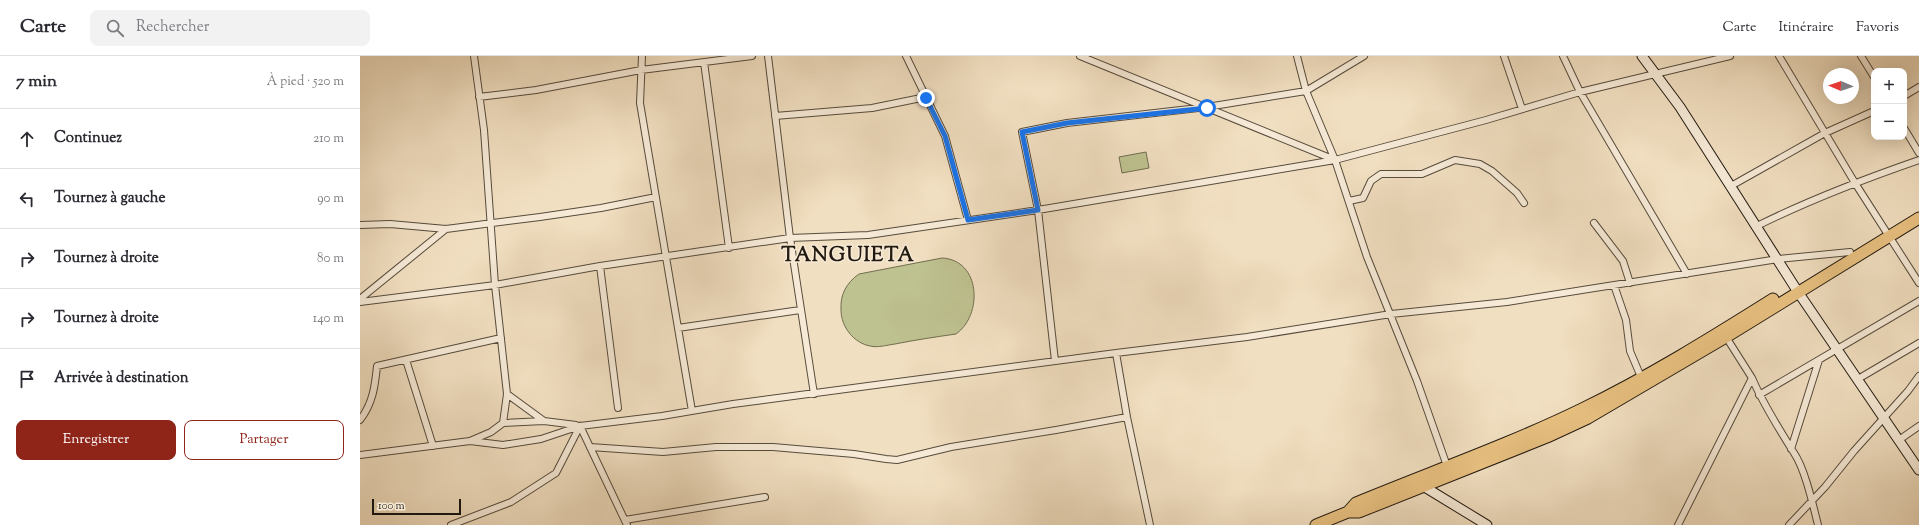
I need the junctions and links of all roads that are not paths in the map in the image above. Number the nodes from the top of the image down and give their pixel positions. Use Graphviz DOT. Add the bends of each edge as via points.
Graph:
graph roads {
  1 [pos="474,56"];
  2 [pos="642,56"];
  3 [pos="752,56"];
  4 [pos="768,56"];
  5 [pos="906,56"];
  6 [pos="1080,56"];
  7 [pos="1297,56"];
  8 [pos="1364,56"];
  9 [pos="1504,56"];
  10 [pos="1563,56"];
  11 [pos="1642,56"];
  12 [pos="1730,56"];
  13 [pos="1779,56"];
  14 [pos="1861,56"];
  15 [pos="704,62"];
  16 [pos="641,70"];
  17 [pos="1871,72"];
  18 [pos="1655,73"];
  19 [pos="1919,87"];
  20 [pos="1306,91"];
  21 [pos="1580,92"];
  22 [pos="1907,94"];
  23 [pos="479,97"];
  24 [pos="926,98"];
  25 [pos="1207,108"];
  26 [pos="1522,109"];
  27 [pos="1871,112"];
  28 [pos="775,116"];
  29 [pos="1824,133"];
  30 [pos="1907,133"];
  31 [pos="1919,153"];
  32 [pos="1335,160"];
  33 [pos="1919,160"];
  34 [pos="1855,183"];
  35 [pos="1731,186"];
  36 [pos="656,197"];
  37 [pos="1349,201"];
  38 [pos="1524,203"];
  39 [pos="1919,209"];
  40 [pos="1038,210"];
  41 [pos="1919,218"];
  42 [pos="968,220"];
  43 [pos="1594,223"];
  44 [pos="491,224"];
  45 [pos="360,225"];
  46 [pos="1757,226"];
  47 [pos="446,229"];
  48 [pos="1887,234"];
  49 [pos="790,238"];
  50 [pos="729,248"];
  51 [pos="1850,252"];
  52 [pos="665,258"];
  53 [pos="1778,259"];
  54 [pos="600,266"];
  55 [pos="1687,274"];
  56 [pos="1630,283"];
  57 [pos="1919,283"];
  58 [pos="494,284"];
  59 [pos="1614,285"];
  60 [pos="1796,289"];
  61 [pos="360,299"];
  62 [pos="1919,301"];
  63 [pos="360,302"];
  64 [pos="800,310"];
  65 [pos="1391,314"];
  66 [pos="678,328"];
  67 [pos="1726,337"];
  68 [pos="501,338"];
  69 [pos="1919,344"];
  70 [pos="1837,349"];
  71 [pos="1116,353"];
  72 [pos="406,360"];
  73 [pos="1819,360"];
  74 [pos="1055,361"];
  75 [pos="1919,376"];
  76 [pos="1641,377"];
  77 [pos="1752,378"];
  78 [pos="1858,379"];
  79 [pos="507,394"];
  80 [pos="814,394"];
  81 [pos="1759,395"];
  82 [pos="618,408"];
  83 [pos="692,411"];
  84 [pos="1586,413"];
  85 [pos="1127,417"];
  86 [pos="1884,418"];
  87 [pos="360,420"];
  88 [pos="544,421"];
  89 [pos="503,423"];
  90 [pos="580,426"];
  91 [pos="1919,426"];
  92 [pos="1899,440"];
  93 [pos="470,441"];
  94 [pos="433,446"];
  95 [pos="590,447"];
  96 [pos="1791,449"];
  97 [pos="360,455"];
  98 [pos="1447,466"];
  99 [pos="1919,470"];
  100 [pos="1422,481"];
  101 [pos="765,497"];
  102 [pos="1812,502"];
  103 [pos="626,523"];
  104 [pos="451,525"];
  105 [pos="1150,525"];
  106 [pos="1316,525"];
  107 [pos="1487,525"];
  108 [pos="1678,525"];
  109 [pos="1789,525"];
  110 [pos="1818,525"];
  1 -- 23 [label="street"];
  2 -- 16 [label="street"];
  3 -- 15 [label="street"];
  4 -- 28 [label="street"];
  5 -- 24 [label="street"];
  6 -- 25 [label="street"];
  7 -- 20 [label="street"];
  8 -- 20 [label="street"];
  9 -- 26 [label="street"];
  10 -- 21 [label="street"];
  11 -- 18 [label="street"];
  12 -- 18 [label="street"];
  13 -- 29 [label="street"];
  14 -- 17 [label="street"];
  15 -- 16 [label="street"];
  15 -- 50 [label="street"];
  16 -- 23 [label="street" via="536,90"];
  16 -- 36 [label="street" via="640,103"];
  18 -- 21 [label="street"];
  18 -- 35 [label="street"];
  19 -- 22 [label="street"];
  20 -- 25 [label="street"];
  20 -- 32 [label="street"];
  21 -- 26 [label="street"];
  21 -- 55 [label="street"];
  23 -- 44 [label="street"];
  24 -- 28 [label="street" via="872,108"];
  24 -- 42 [label="street" via="945,136"];
  25 -- 32 [label="street"];
  25 -- 40 [label="street" via="1067,123 1022,132"];
  26 -- 32 [label="street"];
  27 -- 29 [label="street"];
  28 -- 49 [label="street"];
  29 -- 34 [label="street"];
  29 -- 35 [label="street"];
  30 -- 31 [label="street"];
  32 -- 37 [label="street"];
  32 -- 40 [label="street"];
  33 -- 34 [label="street"];
  34 -- 46 [label="street"];
  34 -- 48 [label="street"];
  35 -- 46 [label="street"];
  36 -- 44 [label="street"];
  36 -- 52 [label="street"];
  37 -- 38 [label="street" via="1364,198 1371,181 1381,174 1422,174 1455,160 1480,164 1492,171 1517,193"];
  37 -- 65 [label="street" via="1367,257"];
  39 -- 48 [label="highway"];
  40 -- 42 [label="street"];
  40 -- 74 [label="street"];
  41 -- 48 [label="highway"];
  42 -- 49 [label="street" via="868,235"];
  43 -- 56 [label="street" via="1623,261"];
  44 -- 47 [label="street"];
  44 -- 58 [label="street"];
  45 -- 47 [label="street" via="390,224"];
  46 -- 53 [label="street"];
  47 -- 61 [label="street"];
  48 -- 51 [label="highway"];
  48 -- 57 [label="street"];
  48 -- 60 [label="highway"];
  49 -- 50 [label="street"];
  49 -- 64 [label="street"];
  50 -- 52 [label="street"];
  51 -- 53 [label="street"];
  51 -- 60 [label="highway"];
  52 -- 54 [label="street"];
  52 -- 66 [label="street"];
  53 -- 55 [label="street"];
  53 -- 60 [label="street"];
  54 -- 58 [label="street"];
  54 -- 82 [label="street"];
  55 -- 56 [label="street"];
  56 -- 59 [label="street"];
  58 -- 63 [label="street"];
  58 -- 68 [label="street"];
  59 -- 65 [label="street" via="1507,302"];
  59 -- 76 [label="street" via="1626,320 1630,351"];
  60 -- 67 [label="highway"];
  60 -- 70 [label="street"];
  60 -- 76 [label="highway"];
  62 -- 70 [label="street"];
  64 -- 66 [label="street"];
  64 -- 80 [label="street"];
  65 -- 71 [label="street" via="1247,337"];
  65 -- 98 [label="street" via="1418,381"];
  66 -- 83 [label="street"];
  67 -- 77 [label="street"];
  67 -- 84 [label="highway"];
  68 -- 72 [label="street"];
  68 -- 79 [label="street"];
  69 -- 78 [label="street"];
  70 -- 73 [label="street"];
  70 -- 78 [label="street"];
  71 -- 74 [label="street"];
  71 -- 85 [label="street"];
  72 -- 87 [label="street" via="377,366 375,390"];
  72 -- 94 [label="street"];
  73 -- 81 [label="street"];
  73 -- 96 [label="street"];
  74 -- 80 [label="street"];
  75 -- 86 [label="street"];
  76 -- 84 [label="highway"];
  77 -- 81 [label="street"];
  77 -- 108 [label="street"];
  78 -- 86 [label="street"];
  79 -- 88 [label="street"];
  79 -- 89 [label="street"];
  80 -- 83 [label="street"];
  81 -- 96 [label="street"];
  83 -- 90 [label="street"];
  84 -- 98 [label="highway"];
  84 -- 100 [label="highway" via="1547,437"];
  85 -- 95 [label="street" via="951,447 898,460 773,447 716,447 663,452"];
  85 -- 105 [label="street"];
  86 -- 92 [label="street"];
  86 -- 102 [label="street"];
  88 -- 89 [label="street"];
  88 -- 90 [label="street"];
  89 -- 93 [label="street" via="491,432"];
  90 -- 93 [label="street" via="541,439 503,445"];
  90 -- 95 [label="street"];
  90 -- 104 [label="street" via="556,473 511,502"];
  91 -- 92 [label="street"];
  92 -- 99 [label="street"];
  93 -- 94 [label="street"];
  94 -- 97 [label="street"];
  95 -- 103 [label="street"];
  96 -- 102 [label="street" via="1798,460"];
  98 -- 100 [label="highway"];
  100 -- 106 [label="highway" via="1356,503 1348,512"];
  100 -- 107 [label="street"];
  101 -- 103 [label="street"];
  102 -- 109 [label="street"];
  102 -- 110 [label="street"];
}
